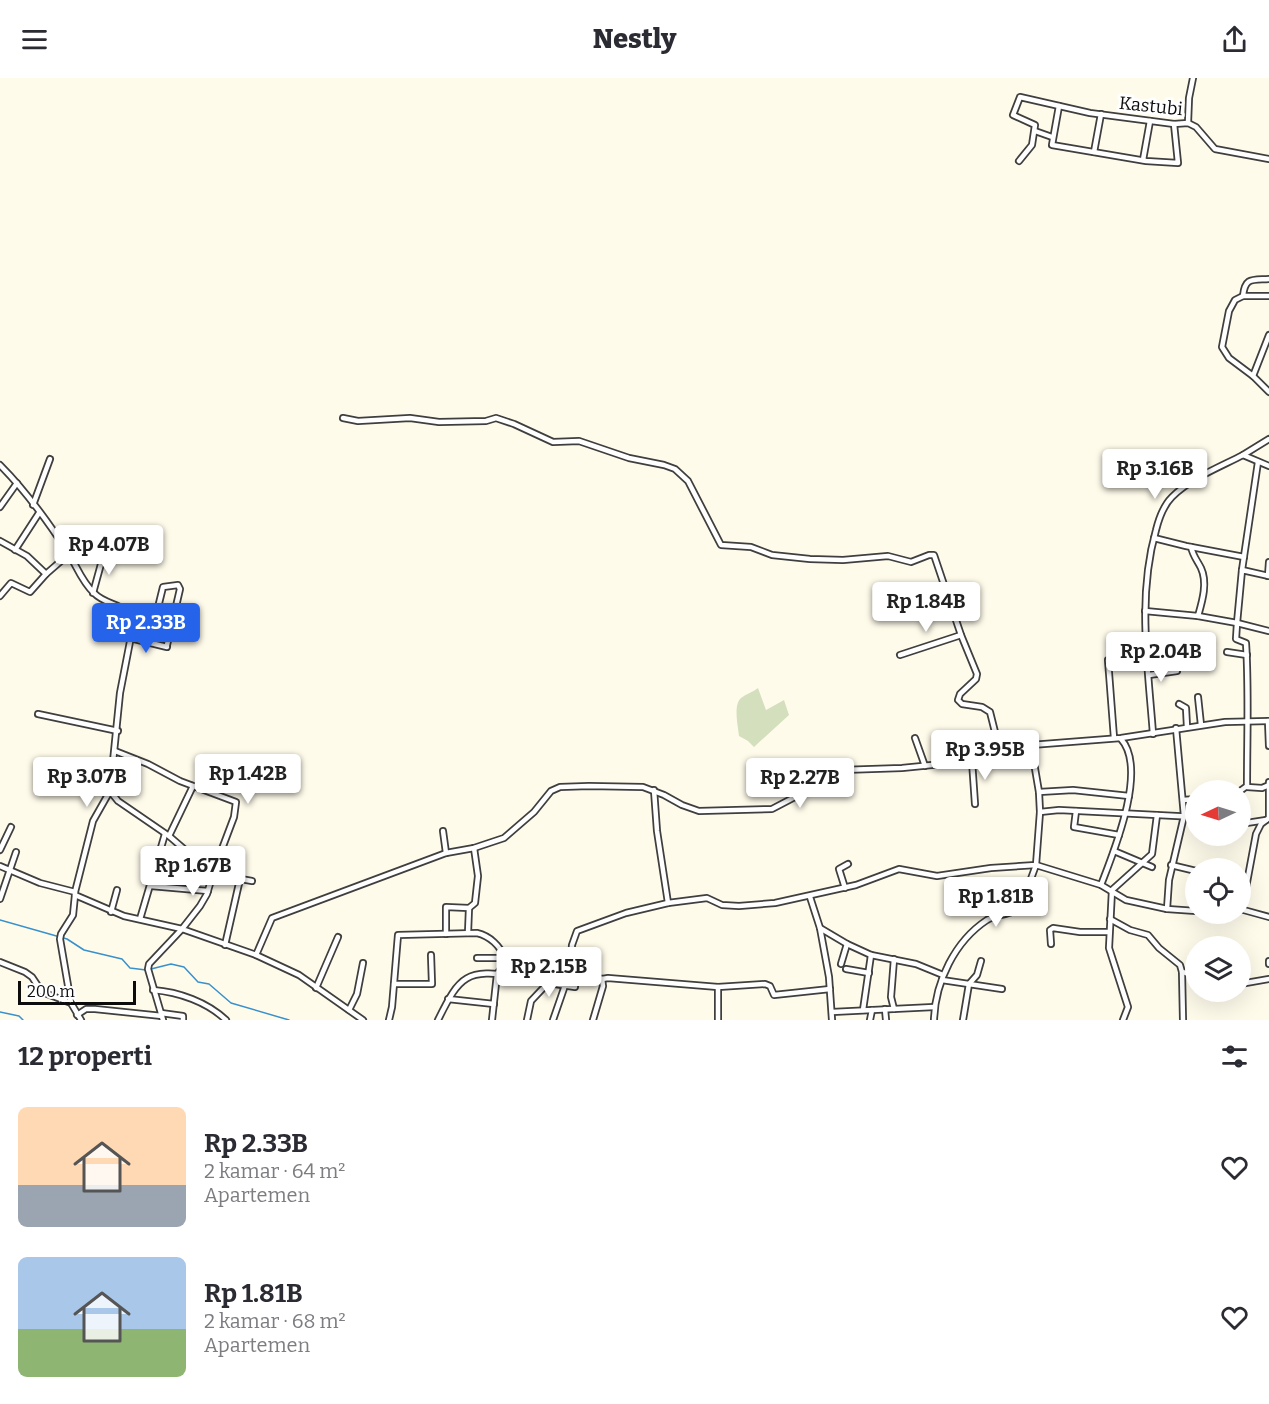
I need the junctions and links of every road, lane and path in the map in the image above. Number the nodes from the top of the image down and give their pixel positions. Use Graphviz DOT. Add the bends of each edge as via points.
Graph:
graph roads {
  1 [pos="1193,78"];
  2 [pos="1059,106"];
  3 [pos="1101,114"];
  4 [pos="1150,121"];
  5 [pos="1188,123"];
  6 [pos="1174,124"];
  7 [pos="1035,131"];
  8 [pos="1052,137"];
  9 [pos="1094,152"];
  10 [pos="1269,159"];
  11 [pos="1019,160"];
  12 [pos="1143,160"];
  13 [pos="1269,279"];
  14 [pos="1243,296"];
  15 [pos="1269,296"];
  16 [pos="1269,335"];
  17 [pos="1253,376"];
  18 [pos="1269,392"];
  19 [pos="343,418"];
  20 [pos="1269,439"];
  21 [pos="1243,455"];
  22 [pos="50,459"];
  23 [pos="1258,462"];
  24 [pos="0,465"];
  25 [pos="1269,466"];
  26 [pos="16,483"];
  27 [pos="33,505"];
  28 [pos="0,507"];
  29 [pos="39,513"];
  30 [pos="1154,538"];
  31 [pos="0,541"];
  32 [pos="1191,547"];
  33 [pos="15,549"];
  34 [pos="69,554"];
  35 [pos="104,554"];
  36 [pos="1244,557"];
  37 [pos="1269,562"];
  38 [pos="1242,570"];
  39 [pos="45,574"];
  40 [pos="1268,576"];
  41 [pos="93,592"];
  42 [pos="0,596"];
  43 [pos="1145,611"];
  44 [pos="1198,616"];
  45 [pos="135,617"];
  46 [pos="1237,622"];
  47 [pos="154,623"];
  48 [pos="171,628"];
  49 [pos="1269,631"];
  50 [pos="961,635"];
  51 [pos="130,638"];
  52 [pos="150,640"];
  53 [pos="1227,652"];
  54 [pos="900,655"];
  55 [pos="1247,655"];
  56 [pos="1108,660"];
  57 [pos="1177,671"];
  58 [pos="1149,675"];
  59 [pos="1198,697"];
  60 [pos="1179,704"];
  61 [pos="38,714"];
  62 [pos="1268,721"];
  63 [pos="1246,722"];
  64 [pos="1201,724"];
  65 [pos="1187,727"];
  66 [pos="1176,728"];
  67 [pos="118,731"];
  68 [pos="1153,734"];
  69 [pos="915,738"];
  70 [pos="1114,738"];
  71 [pos="1121,738"];
  72 [pos="1030,746"];
  73 [pos="1269,746"];
  74 [pos="115,751"];
  75 [pos="1000,752"];
  76 [pos="972,761"];
  77 [pos="925,766"];
  78 [pos="1247,780"];
  79 [pos="58,784"];
  80 [pos="1269,784"];
  81 [pos="193,786"];
  82 [pos="1251,787"];
  83 [pos="654,790"];
  84 [pos="110,791"];
  85 [pos="1039,792"];
  86 [pos="1129,796"];
  87 [pos="1183,800"];
  88 [pos="975,804"];
  89 [pos="1076,811"];
  90 [pos="1040,812"];
  91 [pos="1125,815"];
  92 [pos="1157,815"];
  93 [pos="1184,816"];
  94 [pos="1268,819"];
  95 [pos="1251,822"];
  96 [pos="11,827"];
  97 [pos="442,831"];
  98 [pos="167,835"];
  99 [pos="1119,836"];
  100 [pos="474,848"];
  101 [pos="0,850"];
  102 [pos="1114,851"];
  103 [pos="16,852"];
  104 [pos="446,853"];
  105 [pos="1251,858"];
  106 [pos="848,864"];
  107 [pos="1142,864"];
  108 [pos="1036,865"];
  109 [pos="1171,865"];
  110 [pos="0,866"];
  111 [pos="1152,867"];
  112 [pos="1185,868"];
  113 [pos="11,871"];
  114 [pos="213,874"];
  115 [pos="240,879"];
  116 [pos="252,881"];
  117 [pos="1101,885"];
  118 [pos="151,886"];
  119 [pos="845,888"];
  120 [pos="117,890"];
  121 [pos="1112,890"];
  122 [pos="208,891"];
  123 [pos="75,894"];
  124 [pos="810,897"];
  125 [pos="0,898"];
  126 [pos="668,903"];
  127 [pos="470,908"];
  128 [pos="1167,909"];
  129 [pos="1185,910"];
  130 [pos="111,912"];
  131 [pos="1251,912"];
  132 [pos="1269,917"];
  133 [pos="140,919"];
  134 [pos="1110,920"];
  135 [pos="820,928"];
  136 [pos="182,929"];
  137 [pos="1109,932"];
  138 [pos="468,933"];
  139 [pos="446,934"];
  140 [pos="338,937"];
  141 [pos="848,944"];
  142 [pos="1051,944"];
  143 [pos="225,945"];
  144 [pos="256,955"];
  145 [pos="431,955"];
  146 [pos="871,955"];
  147 [pos="477,958"];
  148 [pos="506,958"];
  149 [pos="894,959"];
  150 [pos="0,962"];
  151 [pos="981,962"];
  152 [pos="363,963"];
  153 [pos="841,964"];
  154 [pos="504,965"];
  155 [pos="846,969"];
  156 [pos="570,971"];
  157 [pos="1182,972"];
  158 [pos="868,973"];
  159 [pos="1185,973"];
  160 [pos="497,974"];
  161 [pos="517,976"];
  162 [pos="942,977"];
  163 [pos="602,979"];
  164 [pos="1269,979"];
  165 [pos="1251,982"];
  166 [pos="394,984"];
  167 [pos="969,984"];
  168 [pos="564,986"];
  169 [pos="575,987"];
  170 [pos="718,987"];
  171 [pos="316,988"];
  172 [pos="830,989"];
  173 [pos="1002,989"];
  174 [pos="153,990"];
  175 [pos="448,999"];
  176 [pos="71,1003"];
  177 [pos="494,1004"];
  178 [pos="934,1007"];
  179 [pos="885,1009"];
  180 [pos="894,1009"];
  181 [pos="349,1010"];
  182 [pos="863,1010"];
  183 [pos="872,1010"];
  184 [pos="832,1012"];
  185 [pos="77,1015"];
  186 [pos="162,1016"];
  187 [pos="81,1020"];
  188 [pos="183,1020"];
  189 [pos="226,1020"];
  190 [pos="363,1020"];
  191 [pos="389,1020"];
  192 [pos="438,1020"];
  193 [pos="492,1020"];
  194 [pos="527,1020"];
  195 [pos="553,1020"];
  196 [pos="594,1020"];
  197 [pos="718,1020"];
  198 [pos="832,1020"];
  199 [pos="870,1020"];
  200 [pos="886,1020"];
  201 [pos="934,1020"];
  202 [pos="963,1020"];
  203 [pos="1123,1020"];
  204 [pos="1183,1020"];
  1 -- 5 [label="street"];
  2 -- 3 [label="street, Kastubi"];
  2 -- 7 [label="street, Kastubi" via="1020,97 1013,115 1034,123"];
  2 -- 8 [label="street"];
  3 -- 4 [label="street, Kastubi"];
  3 -- 9 [label="street"];
  4 -- 6 [label="street, Kastubi"];
  4 -- 12 [label="street"];
  5 -- 6 [label="street, Kastubi"];
  5 -- 10 [label="street, Kastubi" via="1215,148"];
  6 -- 12 [label="street" via="1178,163"];
  7 -- 8 [label="street"];
  7 -- 11 [label="street" via="1032,145"];
  8 -- 9 [label="street" via="1052,145"];
  9 -- 12 [label="street"];
  13 -- 14 [label="street" via="1246,282"];
  14 -- 15 [label="street"];
  14 -- 17 [label="street" via="1232,302 1222,347 1229,358"];
  16 -- 17 [label="street"];
  17 -- 18 [label="street"];
  19 -- 50 [label="street" via="439,422 496,418 553,441 579,441 675,469 688,481 721,545 810,559 888,556 911,562 934,555"];
  20 -- 21 [label="street"];
  21 -- 23 [label="street"];
  21 -- 30 [label="street" via="1172,496 1162,511"];
  22 -- 27 [label="street"];
  23 -- 25 [label="street"];
  23 -- 36 [label="street"];
  24 -- 26 [label="street"];
  26 -- 27 [label="street"];
  26 -- 28 [label="street"];
  27 -- 29 [label="street"];
  29 -- 33 [label="street"];
  29 -- 34 [label="street"];
  30 -- 32 [label="street"];
  30 -- 43 [label="street" via="1146,577"];
  31 -- 33 [label="street"];
  32 -- 36 [label="street"];
  32 -- 44 [label="street" via="1204,578"];
  33 -- 39 [label="street" via="33,560"];
  34 -- 39 [label="street"];
  34 -- 41 [label="street"];
  35 -- 41 [label="street"];
  36 -- 38 [label="street"];
  37 -- 40 [label="street"];
  38 -- 40 [label="street"];
  38 -- 46 [label="street"];
  39 -- 42 [label="street" via="29,593 11,583"];
  41 -- 51 [label="street" via="130,613 134,621"];
  43 -- 44 [label="street"];
  43 -- 58 [label="street"];
  44 -- 46 [label="street"];
  45 -- 47 [label="street"];
  46 -- 49 [label="street"];
  46 -- 55 [label="street" via="1235,638 1246,642"];
  47 -- 48 [label="street"];
  47 -- 48 [label="street" via="163,587 178,585"];
  47 -- 52 [label="street"];
  48 -- 51 [label="street" via="167,646"];
  50 -- 54 [label="street"];
  50 -- 75 [label="street" via="977,674 958,700 990,712"];
  51 -- 67 [label="street"];
  53 -- 55 [label="street"];
  55 -- 63 [label="street"];
  56 -- 70 [label="street"];
  57 -- 58 [label="street"];
  58 -- 68 [label="street"];
  59 -- 64 [label="street"];
  60 -- 65 [label="street" via="1186,708"];
  61 -- 67 [label="street"];
  62 -- 63 [label="street"];
  62 -- 73 [label="street"];
  63 -- 64 [label="street"];
  63 -- 78 [label="street"];
  64 -- 65 [label="street"];
  65 -- 66 [label="street"];
  66 -- 68 [label="street"];
  66 -- 87 [label="street"];
  67 -- 74 [label="street"];
  68 -- 71 [label="street"];
  69 -- 77 [label="street"];
  70 -- 71 [label="street"];
  70 -- 72 [label="street"];
  71 -- 86 [label="street" via="1129,748"];
  72 -- 75 [label="street"];
  72 -- 85 [label="street"];
  74 -- 81 [label="street"];
  74 -- 84 [label="street"];
  75 -- 76 [label="street"];
  76 -- 77 [label="street"];
  76 -- 88 [label="street"];
  77 -- 83 [label="street" via="830,772 814,787 772,809 699,811"];
  79 -- 84 [label="street"];
  80 -- 82 [label="street"];
  80 -- 94 [label="street"];
  81 -- 98 [label="street"];
  81 -- 114 [label="street" via="237,804"];
  83 -- 100 [label="street" via="605,786 556,789 504,838"];
  83 -- 126 [label="street"];
  84 -- 98 [label="street" via="118,801"];
  84 -- 123 [label="street" via="93,821"];
  85 -- 86 [label="street" via="1073,790"];
  85 -- 90 [label="street"];
  86 -- 91 [label="street"];
  87 -- 93 [label="street"];
  89 -- 90 [label="street"];
  89 -- 91 [label="street"];
  89 -- 99 [label="street" via="1074,827"];
  90 -- 108 [label="street"];
  91 -- 92 [label="street"];
  91 -- 99 [label="street"];
  92 -- 93 [label="street"];
  92 -- 107 [label="street" via="1154,852"];
  93 -- 109 [label="street"];
  94 -- 95 [label="street"];
  94 -- 105 [label="street" via="1261,824"];
  96 -- 101 [label="street"];
  97 -- 104 [label="street"];
  98 -- 114 [label="street"];
  98 -- 118 [label="street"];
  99 -- 102 [label="street"];
  100 -- 104 [label="street"];
  100 -- 127 [label="street" via="478,889"];
  102 -- 107 [label="street"];
  102 -- 117 [label="street"];
  103 -- 113 [label="street"];
  104 -- 144 [label="street" via="273,917"];
  106 -- 119 [label="street" via="839,869"];
  107 -- 111 [label="street"];
  107 -- 121 [label="street"];
  108 -- 117 [label="street"];
  108 -- 119 [label="street" via="937,876 899,869"];
  108 -- 162 [label="street" via="1021,906 992,917 970,933"];
  109 -- 112 [label="street"];
  109 -- 128 [label="street"];
  110 -- 113 [label="street"];
  113 -- 123 [label="street"];
  113 -- 125 [label="street"];
  114 -- 115 [label="street"];
  114 -- 122 [label="street"];
  115 -- 116 [label="street"];
  115 -- 143 [label="street"];
  117 -- 121 [label="street"];
  118 -- 122 [label="street"];
  118 -- 133 [label="street"];
  119 -- 124 [label="street"];
  120 -- 130 [label="street"];
  121 -- 128 [label="street" via="1126,900"];
  121 -- 134 [label="street"];
  122 -- 136 [label="street"];
  123 -- 130 [label="street"];
  123 -- 176 [label="street" via="73,915 60,939"];
  124 -- 126 [label="street" via="739,906 707,898"];
  124 -- 135 [label="street"];
  126 -- 156 [label="street" via="577,931"];
  127 -- 138 [label="street"];
  127 -- 139 [label="street" via="445,908"];
  128 -- 129 [label="street"];
  130 -- 133 [label="street"];
  131 -- 132 [label="street"];
  133 -- 136 [label="street"];
  134 -- 137 [label="street"];
  134 -- 157 [label="street" via="1148,935 1180,965"];
  135 -- 141 [label="street"];
  135 -- 172 [label="street"];
  136 -- 143 [label="street"];
  136 -- 174 [label="street" via="149,964"];
  137 -- 142 [label="street" via="1052,928"];
  137 -- 203 [label="street" via="1109,954 1128,1007"];
  138 -- 139 [label="street"];
  138 -- 148 [label="street" via="485,935"];
  139 -- 166 [label="street" via="398,935"];
  140 -- 171 [label="street"];
  141 -- 146 [label="street"];
  141 -- 153 [label="street"];
  143 -- 144 [label="street"];
  144 -- 171 [label="street" via="299,975"];
  145 -- 166 [label="street" via="432,984"];
  146 -- 149 [label="street"];
  146 -- 158 [label="street"];
  147 -- 148 [label="street"];
  148 -- 154 [label="street"];
  149 -- 162 [label="street" via="916,964"];
  149 -- 180 [label="street"];
  150 -- 176 [label="street" via="32,977 42,992"];
  151 -- 167 [label="street"];
  152 -- 181 [label="street"];
  154 -- 156 [label="street" via="533,963"];
  154 -- 160 [label="street"];
  155 -- 158 [label="street"];
  156 -- 163 [label="street"];
  156 -- 168 [label="street"];
  157 -- 159 [label="street"];
  157 -- 204 [label="street"];
  158 -- 182 [label="street"];
  160 -- 161 [label="street"];
  160 -- 175 [label="street" via="469,976"];
  160 -- 177 [label="street"];
  162 -- 167 [label="street"];
  162 -- 178 [label="street"];
  163 -- 170 [label="street"];
  163 -- 196 [label="street"];
  164 -- 165 [label="street"];
  166 -- 191 [label="street"];
  167 -- 173 [label="street"];
  167 -- 202 [label="street"];
  168 -- 169 [label="street"];
  168 -- 194 [label="street" via="548,984 531,1001"];
  168 -- 195 [label="street"];
  170 -- 172 [label="street" via="765,984 774,995"];
  170 -- 197 [label="street"];
  171 -- 181 [label="street"];
  172 -- 184 [label="street"];
  174 -- 186 [label="street"];
  174 -- 189 [label="street" via="200,1002"];
  175 -- 177 [label="street"];
  175 -- 192 [label="street"];
  176 -- 185 [label="street"];
  177 -- 193 [label="street"];
  178 -- 180 [label="street"];
  178 -- 201 [label="street"];
  179 -- 180 [label="street"];
  179 -- 183 [label="street"];
  179 -- 200 [label="street"];
  181 -- 190 [label="street"];
  182 -- 183 [label="street"];
  182 -- 184 [label="street"];
  183 -- 199 [label="street"];
  184 -- 198 [label="street"];
  185 -- 186 [label="street" via="95,1009"];
  185 -- 187 [label="street"];
  186 -- 188 [label="street" via="183,1016"];
}
